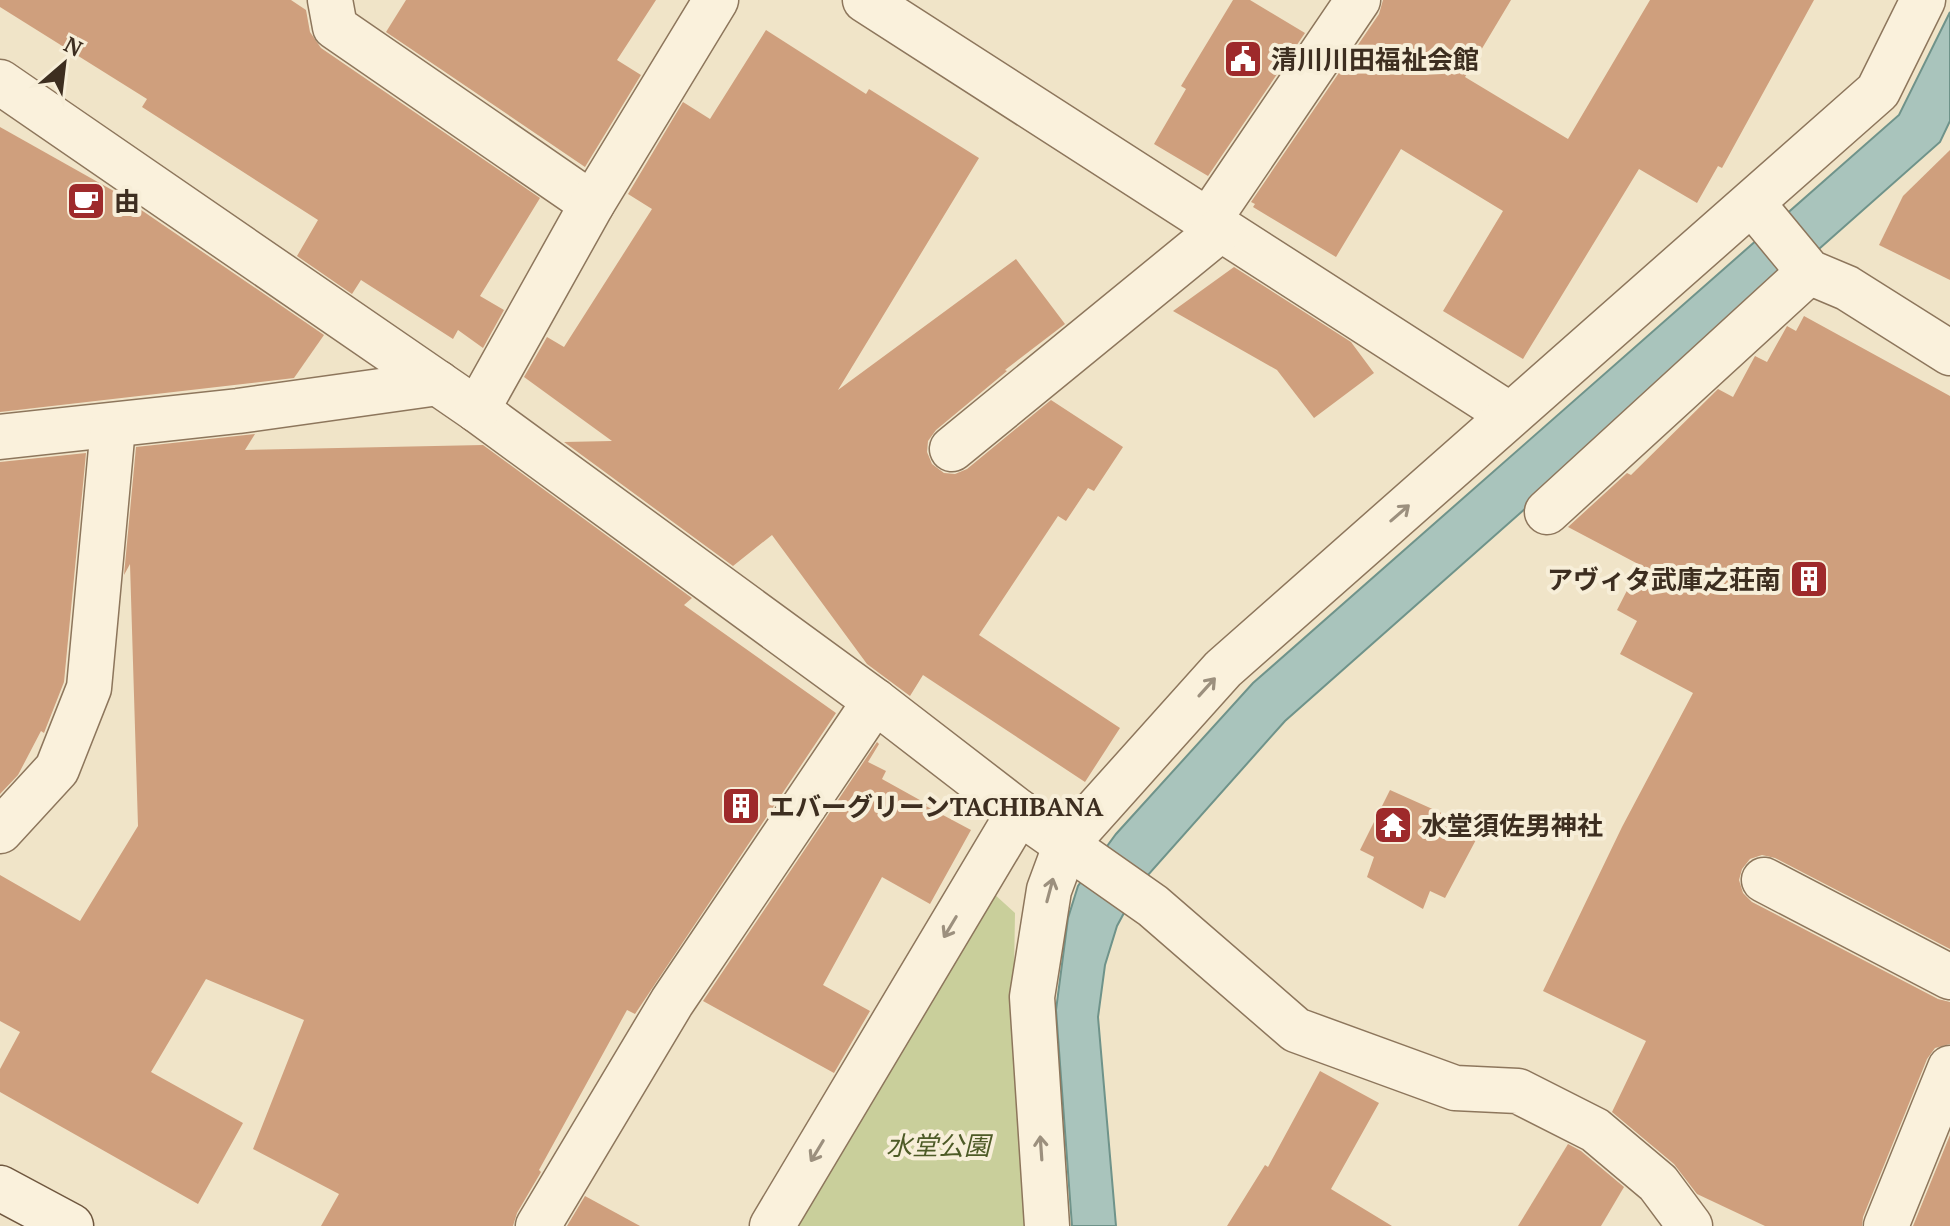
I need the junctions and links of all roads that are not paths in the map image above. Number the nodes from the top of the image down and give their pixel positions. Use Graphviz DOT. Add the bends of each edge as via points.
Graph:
graph roads {
  1 [pos="330,0"];
  2 [pos="716,0"];
  3 [pos="865,0"];
  4 [pos="1358,0"];
  5 [pos="1923,0"];
  6 [pos="0,82"];
  7 [pos="592,204"];
  8 [pos="1758,211"];
  9 [pos="1214,225"];
  10 [pos="1809,272"];
  11 [pos="1950,353"];
  12 [pos="438,383"];
  13 [pos="477,410"];
  14 [pos="1510,415"];
  15 [pos="113,427"];
  16 [pos="0,437"];
  17 [pos="952,449"];
  18 [pos="1547,512"];
  19 [pos="875,701"];
  20 [pos="1019,812"];
  21 [pos="0,831"];
  22 [pos="1074,850"];
  23 [pos="1764,880"];
  24 [pos="1950,977"];
  25 [pos="1950,1068"];
  26 [pos="0,1188"];
  27 [pos="71,1226"];
  28 [pos="538,1226"];
  29 [pos="772,1226"];
  30 [pos="1047,1226"];
  31 [pos="1690,1226"];
  32 [pos="1886,1226"];
  1 -- 7 [label="street" via="335,27"];
  2 -- 7 [label="street"];
  3 -- 9 [label="street"];
  4 -- 9 [label="street"];
  5 -- 8 [label="street" via="1878,91"];
  6 -- 12 [label="street"];
  7 -- 13 [label="street"];
  8 -- 10 [label="street"];
  8 -- 14 [label="street"];
  9 -- 14 [label="street"];
  9 -- 17 [label="street"];
  10 -- 11 [label="street" via="1847,288"];
  10 -- 18 [label="street"];
  12 -- 13 [label="street"];
  12 -- 15 [label="street"];
  13 -- 19 [label="street"];
  22 -- 14 [label="street, one-way" via="1223,669"];
  15 -- 16 [label="street"];
  15 -- 21 [label="street" via="89,688 57,769"];
  19 -- 20 [label="street"];
  19 -- 28 [label="street" via="689,975"];
  20 -- 22 [label="street"];
  20 -- 29 [label="street, one-way"];
  30 -- 22 [label="street, one-way" via="1032,997 1049,890"];
  22 -- 31 [label="street" via="1153,906 1296,1030 1455,1088 1518,1091 1595,1130 1658,1183"];
  23 -- 24 [label="street"];
  25 -- 32 [label="street"];
  26 -- 27 [label="street"];
}
